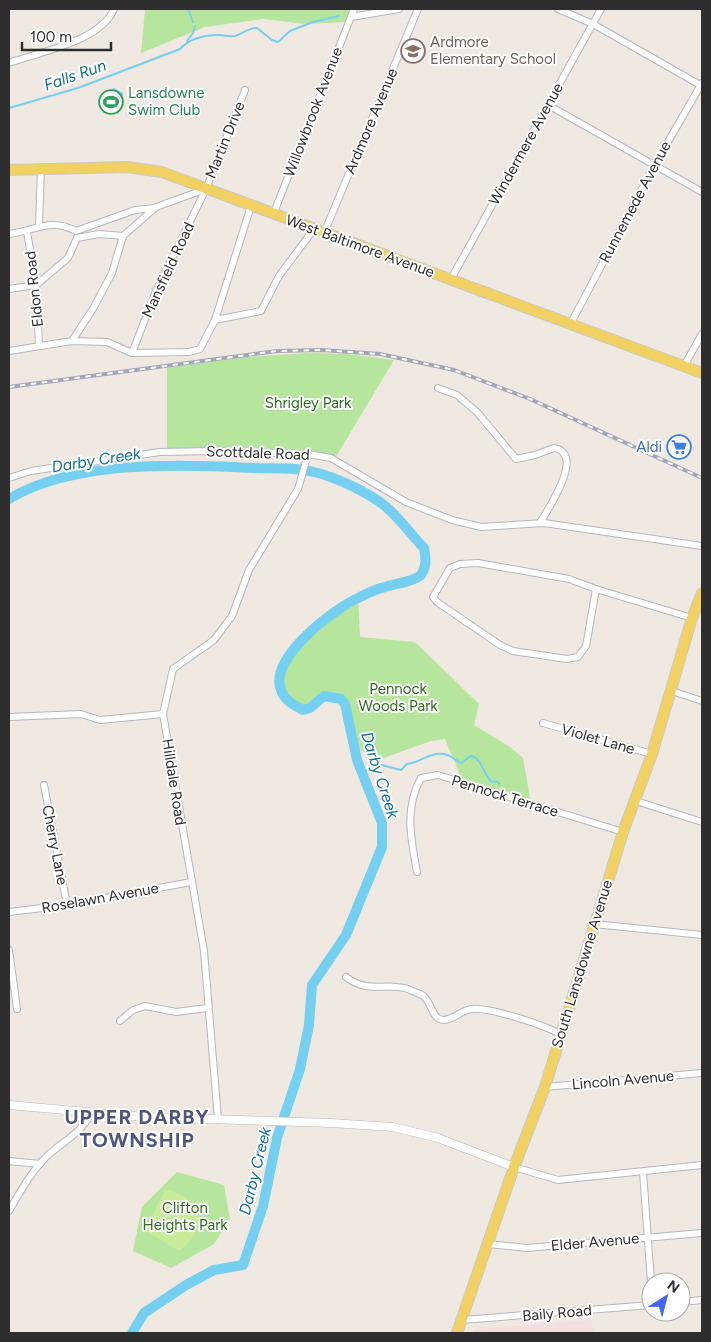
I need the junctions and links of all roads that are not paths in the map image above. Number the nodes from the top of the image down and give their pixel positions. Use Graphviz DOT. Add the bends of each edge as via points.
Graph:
graph roads {
  1 [pos="114,9"];
  2 [pos="354,9"];
  3 [pos="399,9"];
  4 [pos="418,9"];
  5 [pos="558,9"];
  6 [pos="601,9"];
  7 [pos="351,17"];
  8 [pos="594,24"];
  9 [pos="9,63"];
  10 [pos="702,85"];
  11 [pos="245,90"];
  12 [pos="548,106"];
  13 [pos="654,166"];
  14 [pos="41,168"];
  15 [pos="9,170"];
  16 [pos="206,189"];
  17 [pos="702,192"];
  18 [pos="251,206"];
  19 [pos="156,207"];
  20 [pos="273,214"];
  21 [pos="39,225"];
  22 [pos="314,230"];
  23 [pos="27,232"];
  24 [pos="324,233"];
  25 [pos="9,234"];
  26 [pos="77,235"];
  27 [pos="123,236"];
  28 [pos="451,279"];
  29 [pos="36,285"];
  30 [pos="9,289"];
  31 [pos="214,320"];
  32 [pos="571,323"];
  33 [pos="702,334"];
  34 [pos="72,341"];
  35 [pos="39,346"];
  36 [pos="9,350"];
  37 [pos="132,352"];
  38 [pos="684,366"];
  39 [pos="702,373"];
  40 [pos="438,388"];
  41 [pos="307,456"];
  42 [pos="9,478"];
  43 [pos="540,523"];
  44 [pos="702,546"];
  45 [pos="596,590"];
  46 [pos="702,593"];
  47 [pos="692,618"];
  48 [pos="672,691"];
  49 [pos="702,701"];
  50 [pos="163,714"];
  51 [pos="9,716"];
  52 [pos="543,723"];
  53 [pos="652,754"];
  54 [pos="44,785"];
  55 [pos="636,801"];
  56 [pos="702,822"];
  57 [pos="623,832"];
  58 [pos="417,872"];
  59 [pos="191,882"];
  60 [pos="67,905"];
  61 [pos="9,912"];
  62 [pos="594,924"];
  63 [pos="702,935"];
  64 [pos="9,950"];
  65 [pos="346,977"];
  66 [pos="207,1008"];
  67 [pos="17,1009"];
  68 [pos="120,1021"];
  69 [pos="560,1034"];
  70 [pos="702,1073"];
  71 [pos="545,1087"];
  72 [pos="9,1105"];
  73 [pos="91,1114"];
  74 [pos="218,1119"];
  75 [pos="9,1161"];
  76 [pos="40,1164"];
  77 [pos="702,1165"];
  78 [pos="514,1167"];
  79 [pos="643,1172"];
  80 [pos="9,1210"];
  81 [pos="702,1233"];
  82 [pos="647,1237"];
  83 [pos="488,1244"];
  84 [pos="650,1272"];
  85 [pos="641,1306"];
  86 [pos="462,1320"];
  87 [pos="457,1333"];
  1 -- 9 [label="street" via="102,27 89,35"];
  2 -- 7 [label="street, Willowbrook Avenue"];
  3 -- 7 [label="street"];
  4 -- 24 [label="street, Ardmore Avenue"];
  5 -- 8 [label="street"];
  6 -- 8 [label="street, Windermere Avenue"];
  7 -- 20 [label="street, Willowbrook Avenue"];
  8 -- 10 [label="street"];
  8 -- 12 [label="street, Windermere Avenue"];
  10 -- 13 [label="street, Runnemede Avenue"];
  11 -- 16 [label="street, Martin Drive"];
  12 -- 13 [label="street"];
  12 -- 28 [label="street, Windermere Avenue"];
  13 -- 17 [label="street"];
  13 -- 32 [label="street, Runnemede Avenue"];
  14 -- 15 [label="main road, West Baltimore Avenue"];
  14 -- 16 [label="main road, West Baltimore Avenue" via="139,167"];
  14 -- 21 [label="street"];
  16 -- 18 [label="main road, West Baltimore Avenue"];
  16 -- 19 [label="street"];
  16 -- 37 [label="street, Mansfield Road" via="156,291"];
  18 -- 20 [label="main road, West Baltimore Avenue"];
  18 -- 31 [label="street"];
  19 -- 26 [label="street" via="135,210"];
  19 -- 27 [label="street"];
  20 -- 22 [label="main road, West Baltimore Avenue"];
  21 -- 23 [label="street"];
  21 -- 26 [label="street" via="60,224"];
  22 -- 24 [label="main road, West Baltimore Avenue"];
  22 -- 31 [label="street" via="279,276 261,311"];
  23 -- 25 [label="street"];
  23 -- 29 [label="street, Eldon Road"];
  24 -- 28 [label="main road, West Baltimore Avenue"];
  26 -- 27 [label="street"];
  26 -- 29 [label="street" via="68,258"];
  27 -- 34 [label="street" via="112,273"];
  28 -- 32 [label="main road, West Baltimore Avenue"];
  29 -- 30 [label="street"];
  29 -- 35 [label="street, Eldon Road"];
  31 -- 37 [label="street" via="200,349 189,352"];
  32 -- 38 [label="main road, West Baltimore Avenue"];
  33 -- 38 [label="street"];
  34 -- 35 [label="street"];
  34 -- 37 [label="street" via="106,342"];
  35 -- 36 [label="street"];
  38 -- 39 [label="main road, West Baltimore Avenue"];
  40 -- 43 [label="street" via="457,395 477,412 516,459 554,448 563,452 566,458 565,477"];
  41 -- 42 [label="street, Scottdale Road" via="160,452 31,471"];
  41 -- 43 [label="street, Scottdale Road" via="331,458 406,502 452,520 481,527"];
  41 -- 50 [label="street, Hilldale Road" via="298,489 249,570 232,616 214,640 173,669"];
  43 -- 44 [label="street, Scottdale Road"];
  45 -- 45 [label="street" via="569,579 486,565 460,564 450,568 433,597 500,645 513,651 567,659 578,657 586,646"];
  45 -- 47 [label="street"];
  46 -- 47 [label="main road, South Lansdowne Avenue"];
  47 -- 48 [label="main road, South Lansdowne Avenue"];
  48 -- 49 [label="street"];
  48 -- 53 [label="main road, South Lansdowne Avenue"];
  50 -- 51 [label="street" via="100,720 81,714"];
  50 -- 59 [label="street, Hilldale Road"];
  52 -- 53 [label="street, Violet Lane"];
  53 -- 55 [label="main road, South Lansdowne Avenue"];
  54 -- 60 [label="street, Cherry Lane"];
  55 -- 56 [label="street"];
  55 -- 57 [label="main road, South Lansdowne Avenue"];
  57 -- 58 [label="street, Pennock Terrace" via="438,775 421,778 415,788 409,814"];
  57 -- 62 [label="main road, South Lansdowne Avenue"];
  59 -- 60 [label="street, Roselawn Avenue"];
  59 -- 66 [label="street, Hilldale Road" via="204,951"];
  60 -- 61 [label="street, Roselawn Avenue"];
  62 -- 63 [label="street"];
  62 -- 69 [label="main road, South Lansdowne Avenue"];
  64 -- 67 [label="street"];
  65 -- 69 [label="street" via="366,988 407,989 423,996 436,1018 442,1020 472,1008 536,1022"];
  66 -- 68 [label="street" via="176,1012 145,1006 133,1010"];
  66 -- 74 [label="street, Hilldale Road"];
  69 -- 71 [label="main road, South Lansdowne Avenue"];
  70 -- 71 [label="street, Lincoln Avenue"];
  71 -- 78 [label="main road, South Lansdowne Avenue"];
  72 -- 73 [label="street"];
  73 -- 74 [label="street"];
  73 -- 76 [label="street" via="79,1133 56,1148"];
  74 -- 78 [label="street" via="405,1129"];
  75 -- 76 [label="street"];
  76 -- 80 [label="street"];
  77 -- 79 [label="street"];
  78 -- 79 [label="street" via="558,1180"];
  78 -- 83 [label="main road, South Lansdowne Avenue"];
  79 -- 82 [label="street"];
  81 -- 82 [label="street, Elder Avenue"];
  82 -- 83 [label="street, Elder Avenue" via="528,1248"];
  82 -- 84 [label="street"];
  83 -- 86 [label="main road, South Lansdowne Avenue"];
  85 -- 86 [label="street, Baily Road"];
  86 -- 87 [label="main road, South Lansdowne Avenue"];
}
